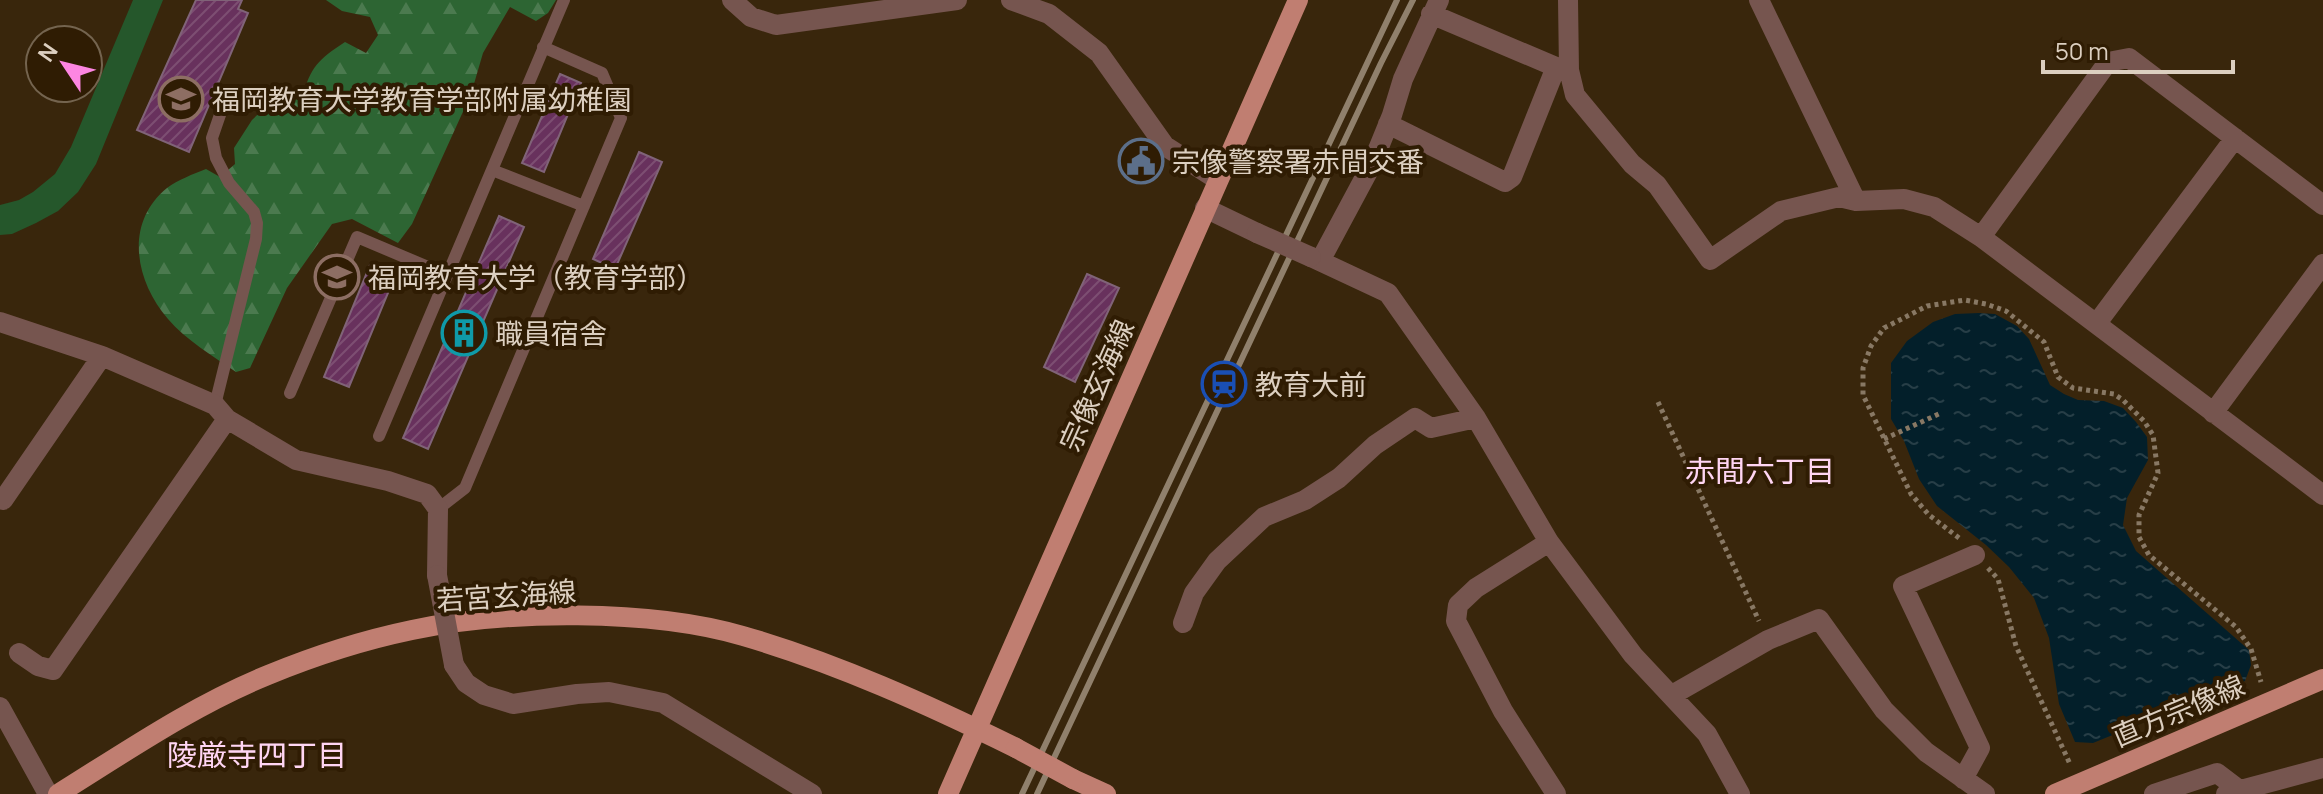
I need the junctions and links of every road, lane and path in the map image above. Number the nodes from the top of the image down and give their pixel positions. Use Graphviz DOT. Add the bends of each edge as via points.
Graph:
graph roads {
  1 [pos="564,0"];
  2 [pos="732,0"];
  3 [pos="957,0"];
  4 [pos="1011,0"];
  5 [pos="1298,0"];
  6 [pos="1759,0"];
  7 [pos="1572,1"];
  8 [pos="1435,7"];
  9 [pos="543,47"];
  10 [pos="1562,69"];
  11 [pos="222,109"];
  12 [pos="1388,124"];
  13 [pos="2235,138"];
  14 [pos="492,170"];
  15 [pos="1218,180"];
  16 [pos="1856,201"];
  17 [pos="2323,205"];
  18 [pos="584,206"];
  19 [pos="1205,208"];
  20 [pos="1981,237"];
  21 [pos="1316,259"];
  22 [pos="2323,264"];
  23 [pos="447,275"];
  24 [pos="0,322"];
  25 [pos="2097,323"];
  26 [pos="102,356"];
  27 [pos="290,393"];
  28 [pos="1658,402"];
  29 [pos="221,412"];
  30 [pos="1941,413"];
  31 [pos="2213,413"];
  32 [pos="1476,418"];
  33 [pos="379,436"];
  34 [pos="1884,439"];
  35 [pos="2323,495"];
  36 [pos="3,500"];
  37 [pos="438,509"];
  38 [pos="1549,542"];
  39 [pos="1975,555"];
  40 [pos="1183,623"];
  41 [pos="1768,640"];
  42 [pos="19,653"];
  43 [pos="2323,679"];
  44 [pos="1672,695"];
  45 [pos="2267,702"];
  46 [pos="0,707"];
  47 [pos="977,729"];
  48 [pos="2322,762"];
  49 [pos="1963,779"];
  50 [pos="2082,789"];
  51 [pos="2232,792"];
  52 [pos="48,794"];
  53 [pos="58,794"];
  54 [pos="812,794"];
  55 [pos="948,794"];
  56 [pos="1106,794"];
  57 [pos="1556,794"];
  58 [pos="1740,794"];
  59 [pos="1985,794"];
  60 [pos="2055,794"];
  61 [pos="2154,794"];
  1 -- 9 [label="lane"];
  2 -- 3 [label="street" via="751,17 776,25"];
  4 -- 15 [label="street" via="1049,14 1099,53 1165,146"];
  5 -- 15 [label="main road, 宗像玄海線"];
  6 -- 16 [label="street"];
  7 -- 10 [label="street"];
  8 -- 10 [label="street"];
  8 -- 12 [label="street"];
  9 -- 14 [label="lane"];
  9 -- 18 [label="lane" via="602,73 621,118"];
  10 -- 12 [label="street" via="1505,182"];
  10 -- 16 [label="street" via="1575,95 1632,164 1657,185 1710,260 1781,211 1839,197"];
  11 -- 29 [label="lane" via="212,138 216,158 257,223"];
  12 -- 21 [label="street" via="1372,164"];
  13 -- 17 [label="street"];
  13 -- 20 [label="street" via="2129,58 2108,62"];
  13 -- 25 [label="street"];
  14 -- 18 [label="lane"];
  14 -- 23 [label="lane"];
  15 -- 19 [label="main road, 宗像玄海線"];
  16 -- 20 [label="street" via="1904,199 1934,207"];
  18 -- 37 [label="lane" via="465,488"];
  19 -- 21 [label="street, bridge"];
  19 -- 47 [label="main road, 宗像玄海線"];
  20 -- 25 [label="street"];
  21 -- 32 [label="street" via="1388,293"];
  22 -- 31 [label="street"];
  23 -- 27 [label="lane" via="357,237"];
  23 -- 33 [label="lane"];
  24 -- 26 [label="street"];
  25 -- 31 [label="street"];
  26 -- 29 [label="street"];
  26 -- 36 [label="street"];
  28 -- 41 [label="path"];
  29 -- 37 [label="street" via="296,460 401,485 427,494"];
  29 -- 42 [label="street" via="53,670"];
  30 -- 34 [label="path"];
  31 -- 35 [label="street"];
  32 -- 38 [label="street"];
  32 -- 40 [label="street" via="1431,428 1415,418 1339,478 1264,517 1217,561 1194,593"];
  34 -- 39 [label="path" via="1911,494"];
  34 -- 45 [label="path" via="1863,395 1863,368 1884,328 1927,306 1965,300 2006,311 2044,342 2058,377 2073,388 2114,394 2144,421 2153,435 2158,473 2139,515 2139,537 2149,555 2236,627 2251,649"];
  37 -- 54 [label="street, bridge" via="437,575 454,665 466,683 513,704 609,692 663,703"];
  38 -- 44 [label="street" via="1633,655"];
  38 -- 57 [label="street" via="1476,588 1458,605 1456,621 1503,711"];
  39 -- 49 [label="street" via="1903,586 1980,748"];
  39 -- 50 [label="path" via="1998,579 2016,646"];
  41 -- 44 [label="street"];
  41 -- 49 [label="street" via="1819,619 1884,710 1926,752"];
  43 -- 45 [label="main road, 直方宗像線"];
  44 -- 58 [label="street" via="1707,734"];
  45 -- 50 [label="main road, 直方宗像線"];
  46 -- 52 [label="street"];
  47 -- 53 [label="main road, 若宮玄海線" via="820,662 740,635 656,619 495,619 414,629 268,675 189,712"];
  47 -- 55 [label="main road, 宗像玄海線"];
  47 -- 56 [label="main road, bridge"];
  48 -- 51 [label="street"];
  49 -- 59 [label="street"];
  50 -- 60 [label="main road, 直方宗像線"];
  51 -- 61 [label="street" via="2217,773"];
}
